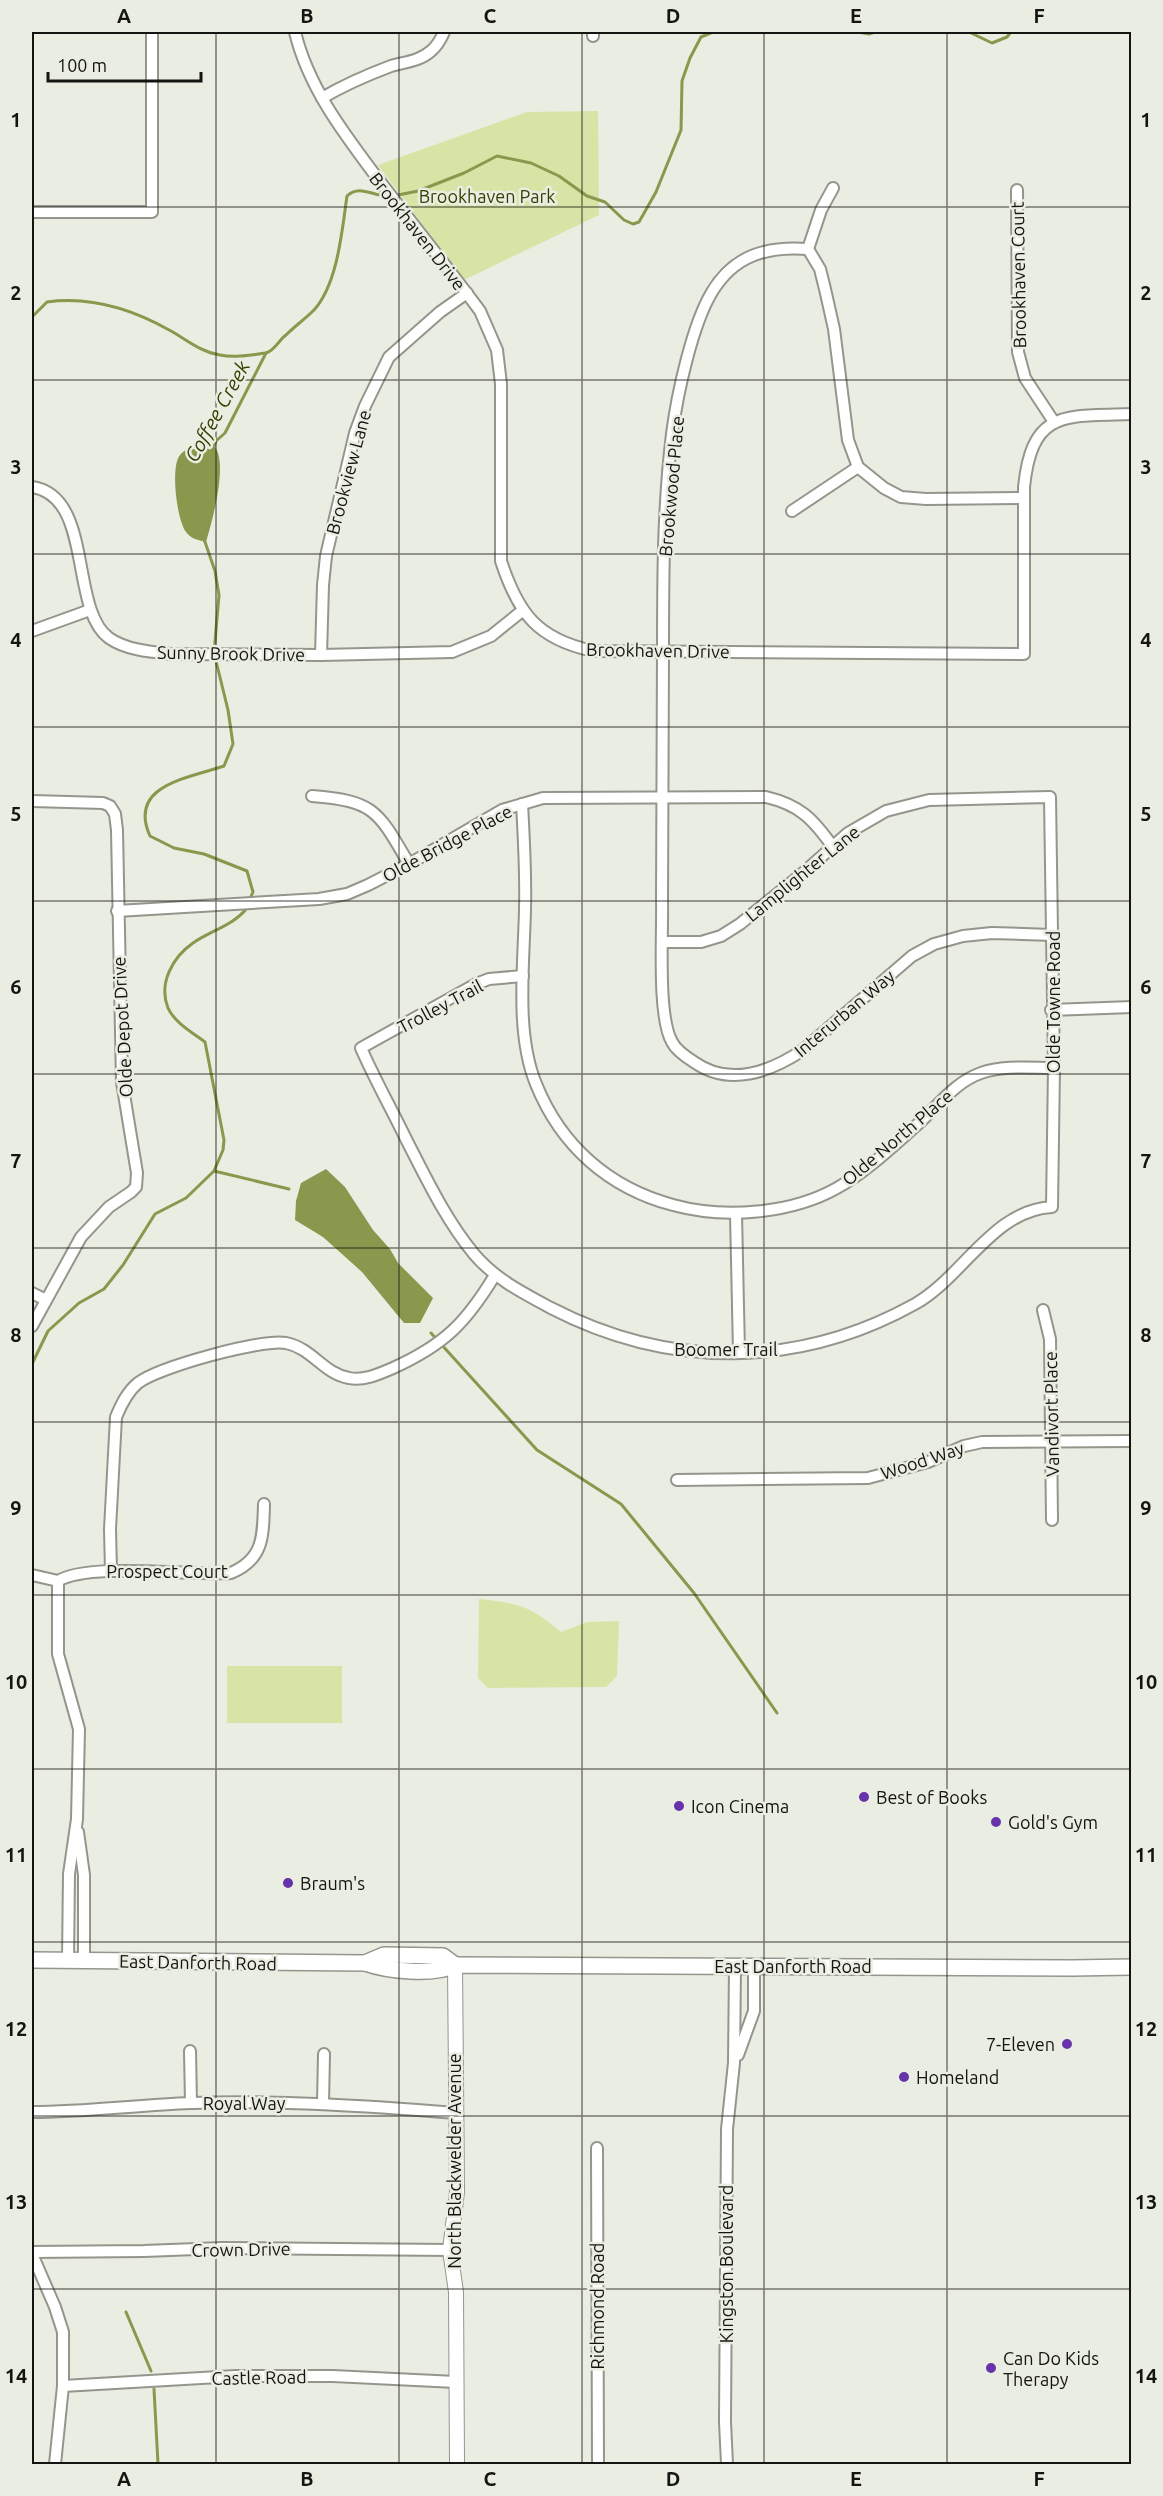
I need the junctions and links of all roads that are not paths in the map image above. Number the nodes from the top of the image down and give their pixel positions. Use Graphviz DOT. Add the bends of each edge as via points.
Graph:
graph roads {
  1 [pos="152,32"];
  2 [pos="295,32"];
  3 [pos="444,32"];
  4 [pos="322,98"];
  5 [pos="833,188"];
  6 [pos="1017,190"];
  7 [pos="32,212"];
  8 [pos="808,249"];
  9 [pos="466,293"];
  10 [pos="1131,414"];
  11 [pos="1054,422"];
  12 [pos="858,467"];
  13 [pos="32,487"];
  14 [pos="1024,498"];
  15 [pos="792,511"];
  16 [pos="90,610"];
  17 [pos="522,611"];
  18 [pos="32,632"];
  19 [pos="663,652"];
  20 [pos="321,655"];
  21 [pos="312,796"];
  22 [pos="661,797"];
  23 [pos="1050,797"];
  24 [pos="32,801"];
  25 [pos="522,804"];
  26 [pos="832,847"];
  27 [pos="409,864"];
  28 [pos="117,911"];
  29 [pos="1052,934"];
  30 [pos="663,942"];
  31 [pos="523,976"];
  32 [pos="1131,1007"];
  33 [pos="1051,1010"];
  34 [pos="361,1048"];
  35 [pos="1054,1068"];
  36 [pos="1052,1207"];
  37 [pos="736,1214"];
  38 [pos="495,1275"];
  39 [pos="32,1293"];
  40 [pos="46,1300"];
  41 [pos="1043,1310"];
  42 [pos="32,1326"];
  43 [pos="739,1352"];
  44 [pos="1052,1441"];
  45 [pos="1131,1441"];
  46 [pos="677,1480"];
  47 [pos="264,1504"];
  48 [pos="1052,1520"];
  49 [pos="111,1571"];
  50 [pos="32,1575"];
  51 [pos="58,1581"];
  52 [pos="77,1820"];
  53 [pos="32,1960"];
  54 [pos="68,1960"];
  55 [pos="84,1960"];
  56 [pos="455,1965"];
  57 [pos="735,1966"];
  58 [pos="754,1966"];
  59 [pos="1131,1967"];
  60 [pos="190,2051"];
  61 [pos="324,2054"];
  62 [pos="735,2063"];
  63 [pos="191,2103"];
  64 [pos="323,2103"];
  65 [pos="32,2112"];
  66 [pos="456,2113"];
  67 [pos="597,2148"];
  68 [pos="450,2250"];
  69 [pos="32,2253"];
  70 [pos="456,2382"];
  71 [pos="63,2386"];
  72 [pos="55,2464"];
  73 [pos="457,2464"];
  74 [pos="597,2464"];
  75 [pos="727,2464"];
  1 -- 7 [label="street" via="152,213"];
  2 -- 4 [label="street, Brookhaven Drive" via="299,50"];
  3 -- 4 [label="street" via="431,52 362,77"];
  4 -- 9 [label="street, Brookhaven Drive" via="333,118"];
  5 -- 8 [label="street"];
  6 -- 11 [label="street, Brookhaven Court" via="1018,352 1025,378"];
  8 -- 12 [label="street" via="820,269 825,288 848,440"];
  8 -- 19 [label="street, Brookwood Place" via="769,249 741,260 712,291 697,323 672,432 664,519"];
  9 -- 17 [label="street, Brookhaven Drive" via="480,311 497,350 501,384 501,561"];
  9 -- 20 [label="street, Brookview Lane" via="389,357 355,433 326,556"];
  10 -- 11 [label="street" via="1071,417"];
  11 -- 14 [label="street, Brookhaven Drive" via="1032,443"];
  12 -- 14 [label="street" via="902,497"];
  12 -- 15 [label="street"];
  13 -- 16 [label="street, Sunny Brook Drive" via="51,496 66,512 77,543"];
  14 -- 19 [label="street, Brookhaven Drive" via="1024,654"];
  16 -- 18 [label="street"];
  16 -- 20 [label="street, Sunny Brook Drive" via="109,638 151,652"];
  17 -- 19 [label="street, Brookhaven Drive" via="567,646 593,651"];
  17 -- 20 [label="street, Sunny Brook Drive" via="492,636 452,652"];
  19 -- 22 [label="street, Brookwood Place"];
  21 -- 27 [label="street" via="344,798 369,808"];
  22 -- 25 [label="street, Olde Bridge Place" via="543,798"];
  22 -- 26 [label="street, Olde Bridge Place" via="746,796 786,802 817,824"];
  22 -- 30 [label="street, Interurban Way"];
  23 -- 26 [label="street, Lamplighter Lane" via="929,800 886,812 848,833"];
  23 -- 29 [label="street, Olde Towne Road"];
  24 -- 28 [label="street, Olde Depot Drive" via="85,801 110,806 117,830"];
  25 -- 27 [label="street, Olde Bridge Place" via="502,810"];
  25 -- 31 [label="street, Olde North Place"];
  26 -- 30 [label="street, Lamplighter Lane" via="721,936 701,942"];
  27 -- 28 [label="street, Olde Bridge Place" via="346,894 319,899"];
  28 -- 40 [label="street, Olde Depot Drive" via="122,1082 136,1186 81,1237"];
  29 -- 30 [label="street, Interurban Way" via="992,933 934,944 912,956 803,1050 785,1062 740,1076 701,1067 672,1043 664,1013"];
  29 -- 33 [label="street, Olde Towne Road"];
  31 -- 34 [label="street, Trolley Trail" via="476,984"];
  31 -- 37 [label="street, Olde North Place" via="525,1030 536,1083 571,1143 609,1178 629,1190 688,1209"];
  32 -- 33 [label="street"];
  33 -- 35 [label="street, Olde Towne Road"];
  34 -- 38 [label="street, Boomer Trail" via="451,1224"];
  35 -- 36 [label="street, Olde Towne Road"];
  35 -- 37 [label="street, Olde North Place" via="981,1073 957,1086 910,1131 836,1189 810,1200"];
  36 -- 43 [label="street, Boomer Trail" via="1036,1208 1009,1222 936,1288 883,1320 801,1347"];
  37 -- 43 [label="street"];
  38 -- 43 [label="street, Boomer Trail" via="519,1291 610,1335 679,1351"];
  38 -- 49 [label="street" via="476,1307 434,1346 364,1378 338,1375 300,1348 274,1344 175,1366 136,1384 116,1417"];
  39 -- 40 [label="street"];
  40 -- 42 [label="street, Olde Depot Drive"];
  41 -- 44 [label="street, Vandivort Place" via="1050,1339"];
  44 -- 45 [label="street, Wood Way"];
  44 -- 46 [label="street, Wood Way" via="982,1442 868,1478"];
  44 -- 48 [label="street, Vandivort Place"];
  47 -- 49 [label="street, Prospect Court" via="261,1544 254,1559 242,1569 209,1575"];
  49 -- 51 [label="street, Prospect Court" via="68,1574"];
  50 -- 51 [label="street"];
  51 -- 52 [label="street" via="58,1654 79,1728"];
  52 -- 54 [label="street" via="69,1874"];
  52 -- 55 [label="street" via="84,1875"];
  53 -- 54 [label="main road, East Danforth Road"];
  54 -- 55 [label="main road, East Danforth Road"];
  55 -- 56 [label="main road, East Danforth Road" via="365,1963 384,1955 443,1956"];
  56 -- 57 [label="main road, East Danforth Road"];
  56 -- 66 [label="street, North Blackwelder Avenue"];
  57 -- 58 [label="main road, East Danforth Road"];
  57 -- 62 [label="street, Kingston Boulevard"];
  58 -- 59 [label="main road, East Danforth Road"];
  58 -- 62 [label="street, Kingston Boulevard" via="754,2011"];
  60 -- 63 [label="street"];
  61 -- 64 [label="street"];
  62 -- 75 [label="street, Kingston Boulevard" via="727,2129"];
  63 -- 64 [label="street, Royal Way"];
  63 -- 65 [label="street, Royal Way"];
  64 -- 66 [label="street, Royal Way"];
  66 -- 68 [label="street, North Blackwelder Avenue" via="457,2192"];
  67 -- 74 [label="street, Richmond Road"];
  68 -- 69 [label="street, Crown Drive" via="222,2248"];
  68 -- 70 [label="street, North Blackwelder Avenue" via="456,2292"];
  69 -- 71 [label="street" via="63,2332"];
  70 -- 71 [label="street, Castle Road" via="236,2376"];
  70 -- 73 [label="street, North Blackwelder Avenue"];
  71 -- 72 [label="street"];
}
